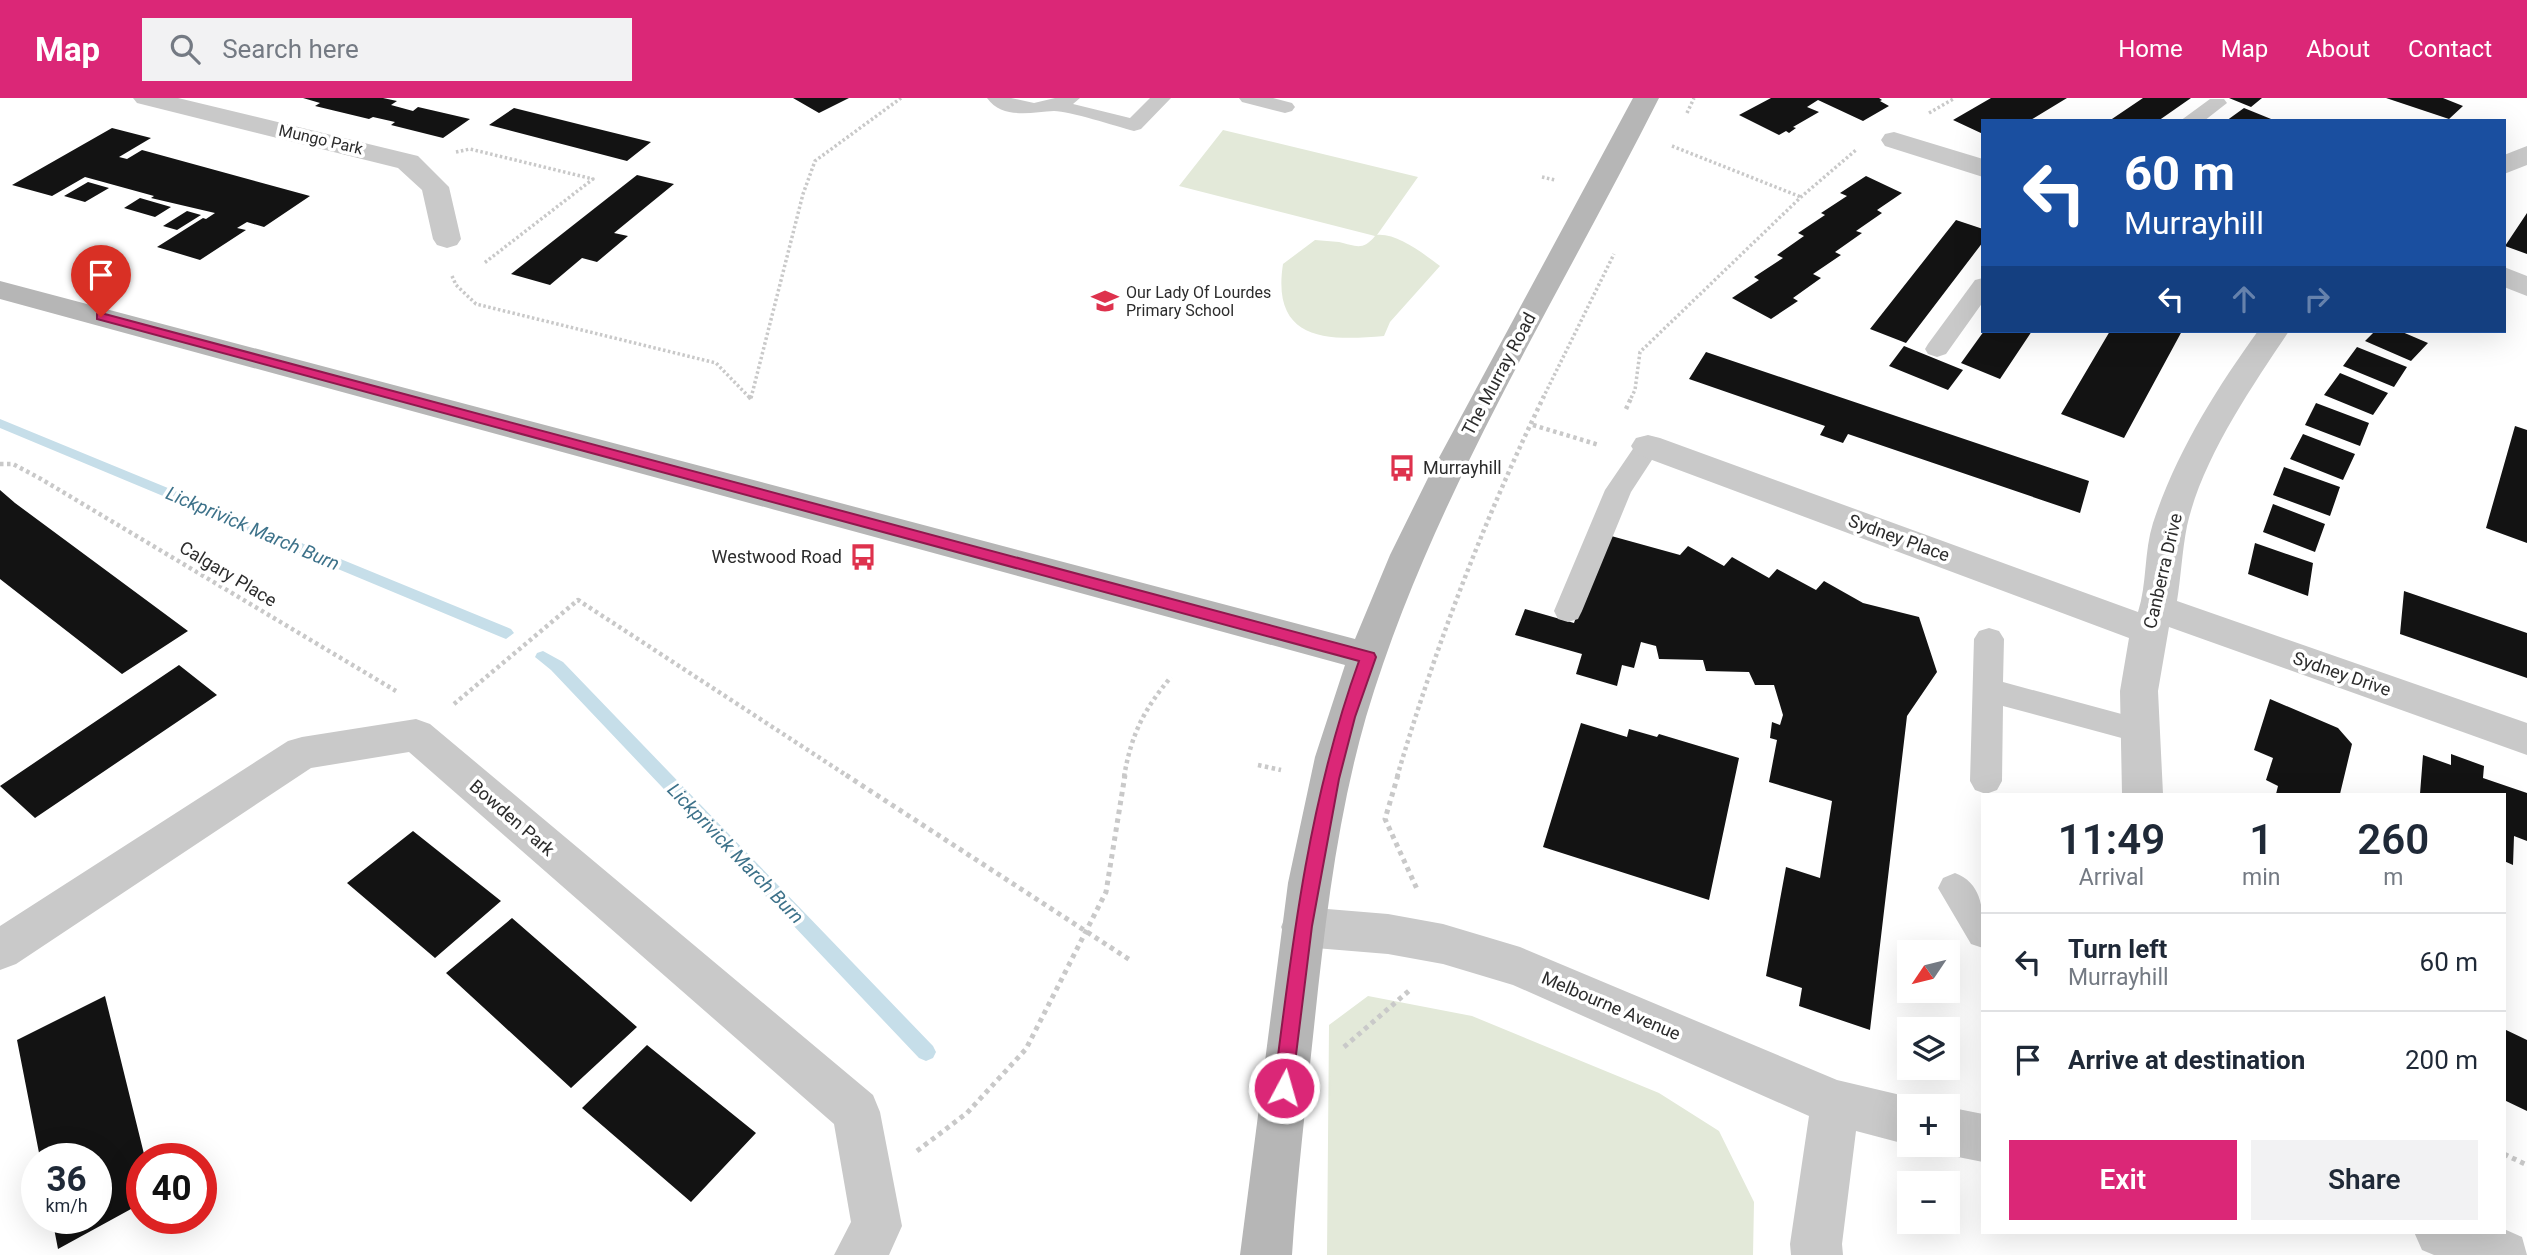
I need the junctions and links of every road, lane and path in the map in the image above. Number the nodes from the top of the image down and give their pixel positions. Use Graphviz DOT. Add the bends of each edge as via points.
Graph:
graph roads {
  1 [pos="146,98"];
  2 [pos="901,98"];
  3 [pos="997,98"];
  4 [pos="1161,98"];
  5 [pos="1248,98"];
  6 [pos="1646,98"];
  7 [pos="1694,98"];
  8 [pos="1955,98"];
  9 [pos="1064,102"];
  10 [pos="2217,103"];
  11 [pos="1285,107"];
  12 [pos="1926,114"];
  13 [pos="2193,119"];
  14 [pos="1683,122"];
  15 [pos="1677,134"];
  16 [pos="1894,140"];
  17 [pos="1672,146"];
  18 [pos="1857,149"];
  19 [pos="1665,154"];
  20 [pos="2527,154"];
  21 [pos="408,162"];
  22 [pos="2506,165"];
  23 [pos="1981,168"];
  24 [pos="1801,197"];
  25 [pos="447,239"];
  26 [pos="1618,246"];
  27 [pos="477,268"];
  28 [pos="466,276"];
  29 [pos="2506,277"];
  30 [pos="456,285"];
  31 [pos="2527,287"];
  32 [pos="1981,288"];
  33 [pos="0,290"];
  34 [pos="2273,333"];
  35 [pos="1937,349"];
  36 [pos="1625,413"];
  37 [pos="1533,425"];
  38 [pos="1648,446"];
  39 [pos="1609,449"];
  40 [pos="0,464"];
  41 [pos="1568,611"];
  42 [pos="2153,620"];
  43 [pos="1989,639"];
  44 [pos="1368,657"];
  45 [pos="1171,677"];
  46 [pos="1989,690"];
  47 [pos="427,726"];
  48 [pos="2140,731"];
  49 [pos="2527,739"];
  50 [pos="1986,781"];
  51 [pos="2142,793"];
  52 [pos="1955,888"];
  53 [pos="1303,926"];
  54 [pos="1981,930"];
  55 [pos="1085,931"];
  56 [pos="1443,944"];
  57 [pos="0,950"];
  58 [pos="1130,960"];
  59 [pos="1342,1058"];
  60 [pos="1835,1104"];
  61 [pos="1897,1118"];
  62 [pos="1960,1133"];
  63 [pos="1981,1138"];
  64 [pos="2506,1155"];
  65 [pos="2527,1165"];
  66 [pos="866,1167"];
  67 [pos="2446,1234"];
  68 [pos="860,1255"];
  69 [pos="1266,1255"];
  70 [pos="1817,1255"];
  71 [pos="2504,1255"];
  1 -- 21 [label="street, Mungo Park"];
  2 -- 30 [label="path" via="815,161 751,399 716,363 476,304"];
  3 -- 9 [label="lane" via="1030,109"];
  4 -- 9 [label="lane" via="1134,125"];
  5 -- 11 [label="lane"];
  6 -- 44 [label="street, The Murray Road" via="1490,388 1415,541"];
  7 -- 14 [label="path"];
  8 -- 12 [label="path"];
  10 -- 13 [label="lane"];
  15 -- 17 [label="path"];
  16 -- 23 [label="street"];
  17 -- 19 [label="path"];
  17 -- 24 [label="path"];
  18 -- 24 [label="path"];
  20 -- 22 [label="street"];
  21 -- 25 [label="street, Mungo Park" via="435,187"];
  21 -- 27 [label="path" via="470,149 593,179"];
  24 -- 36 [label="path" via="1640,352 1635,390"];
  25 -- 30 [label="path"];
  26 -- 37 [label="path"];
  28 -- 30 [label="path"];
  29 -- 31 [label="street"];
  32 -- 35 [label="lane"];
  33 -- 44 [label="street"];
  34 -- 42 [label="street, Canberra Drive" via="2194,461 2170,524"];
  37 -- 39 [label="path"];
  37 -- 56 [label="path" via="1484,527 1435,655 1385,820"];
  38 -- 41 [label="lane" via="1618,490"];
  38 -- 42 [label="street, Sydney Place"];
  40 -- 47 [label="path, Calgary Place" via="13,464 41,479"];
  42 -- 48 [label="street, Canberra Drive" via="2139,691"];
  42 -- 49 [label="street, Sydney Drive"];
  43 -- 46 [label="lane"];
  44 -- 53 [label="street" via="1331,779"];
  45 -- 55 [label="path" via="1147,705 1128,754 1106,892"];
  46 -- 48 [label="lane"];
  46 -- 50 [label="lane"];
  47 -- 55 [label="path" via="578,600"];
  47 -- 57 [label="street" via="302,753"];
  47 -- 66 [label="street, Bowden Park" via="856,1112"];
  48 -- 51 [label="street, Canberra Drive"];
  52 -- 54 [label="lane"];
  53 -- 56 [label="street, Melbourne Avenue"];
  53 -- 69 [label="street"];
  55 -- 58 [label="path"];
  55 -- 66 [label="path" via="1026,1049 967,1113 924,1148"];
  56 -- 59 [label="path" via="1419,983 1344,1046"];
  56 -- 60 [label="street, Melbourne Avenue" via="1520,967"];
  60 -- 61 [label="street, Melbourne Avenue"];
  60 -- 70 [label="street"];
  62 -- 63 [label="street"];
  64 -- 65 [label="path"];
  66 -- 68 [label="street, Bowden Park" via="877,1226"];
  67 -- 71 [label="street"];
}
